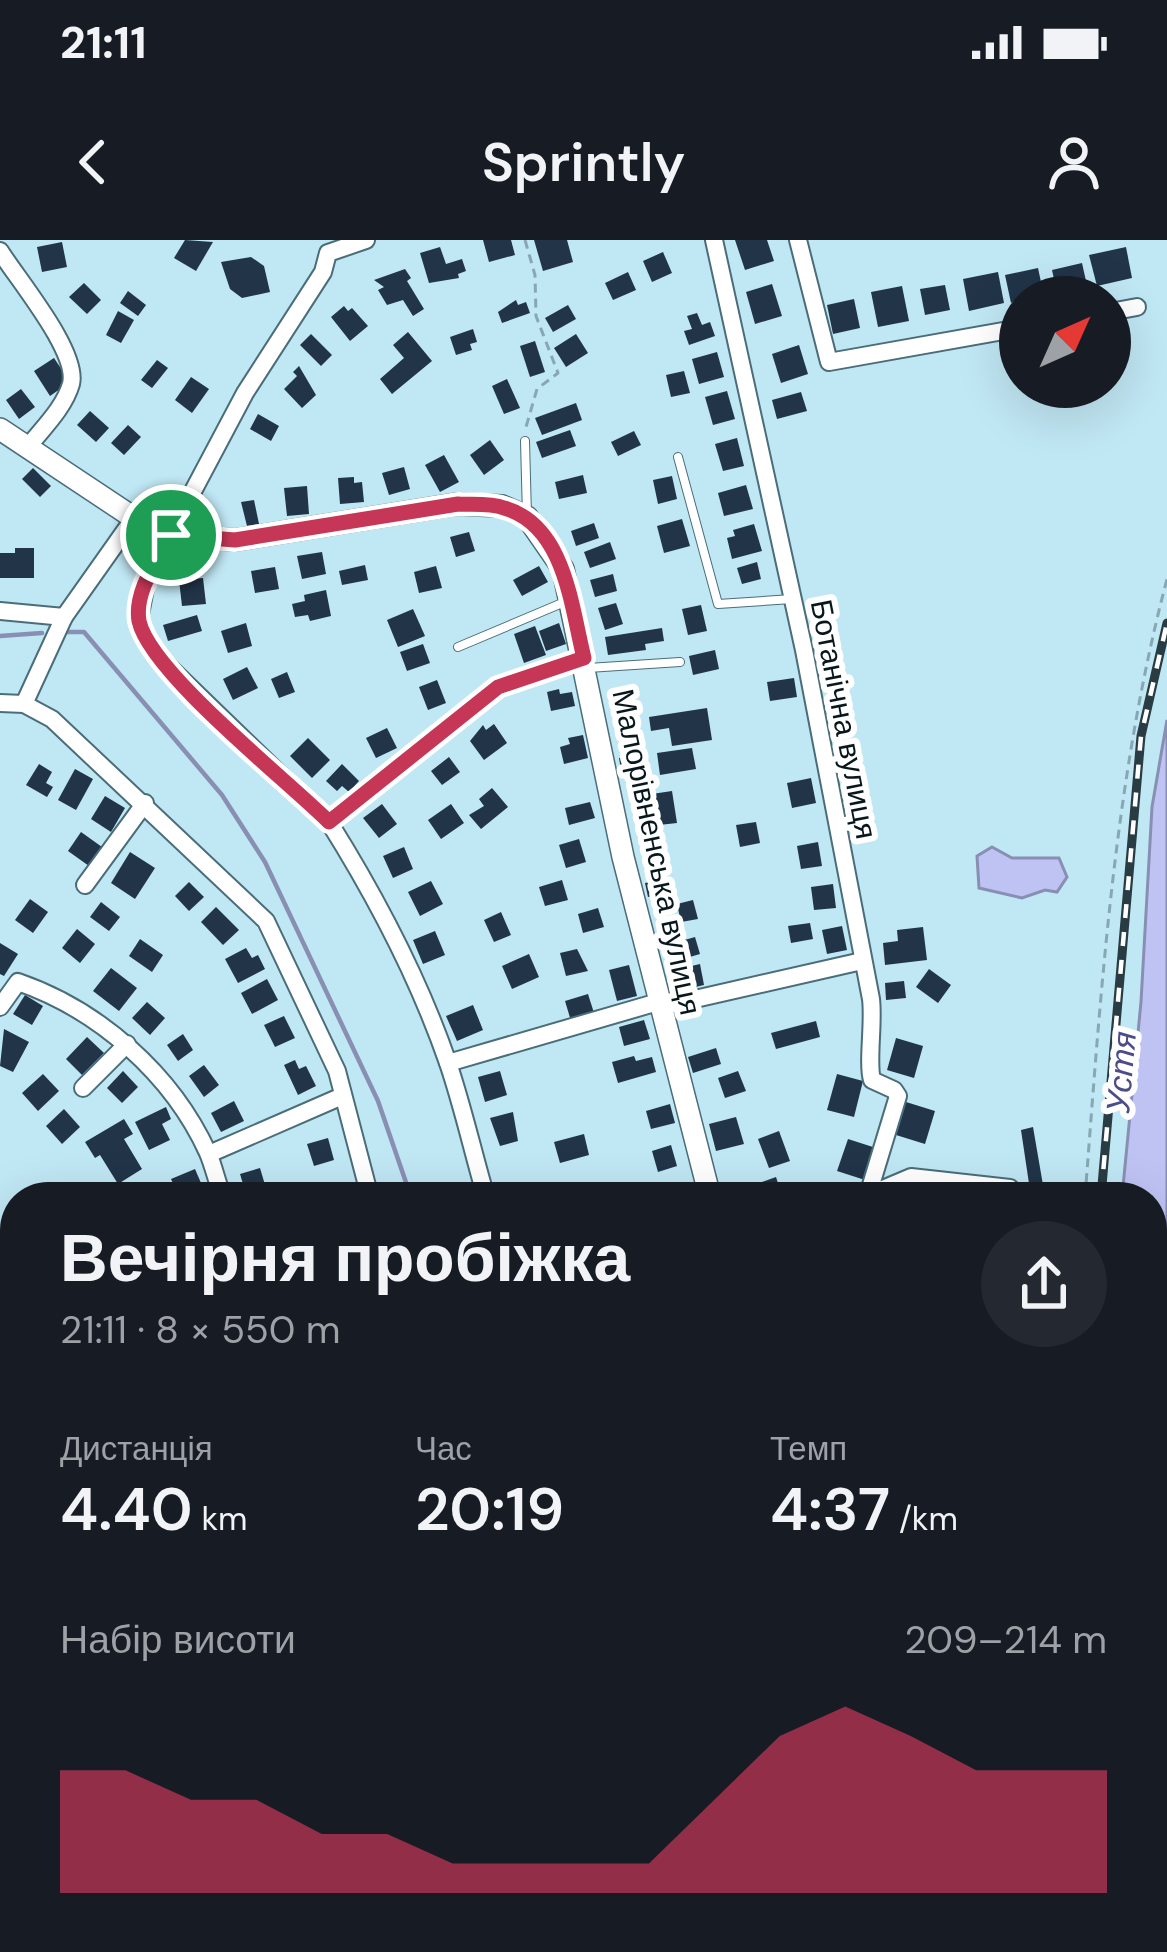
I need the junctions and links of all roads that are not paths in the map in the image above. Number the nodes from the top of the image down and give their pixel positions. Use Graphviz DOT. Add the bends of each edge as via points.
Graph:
graph roads {
  1 [pos="366,240"];
  2 [pos="714,240"];
  3 [pos="798,240"];
  4 [pos="327,247"];
  5 [pos="0,251"];
  6 [pos="1137,307"];
  7 [pos="1131,308"];
  8 [pos="999,332"];
  9 [pos="0,429"];
  10 [pos="525,441"];
  11 [pos="28,447"];
  12 [pos="678,457"];
  13 [pos="527,517"];
  14 [pos="134,518"];
  15 [pos="171,535"];
  16 [pos="570,599"];
  17 [pos="793,599"];
  18 [pos="0,610"];
  19 [pos="64,616"];
  20 [pos="458,647"];
  21 [pos="680,662"];
  22 [pos="585,663"];
  23 [pos="0,703"];
  24 [pos="23,704"];
  25 [pos="145,803"];
  26 [pos="329,822"];
  27 [pos="85,885"];
  28 [pos="862,961"];
  29 [pos="659,1005"];
  30 [pos="0,1007"];
  31 [pos="127,1044"];
  32 [pos="448,1063"];
  33 [pos="83,1088"];
  34 [pos="340,1097"];
  35 [pos="209,1154"];
  36 [pos="218,1182"];
  37 [pos="366,1182"];
  38 [pos="482,1182"];
  39 [pos="706,1182"];
  40 [pos="872,1182"];
  41 [pos="901,1182"];
  42 [pos="956,1182"];
  1 -- 4 [label="street"];
  2 -- 17 [label="street, Ботанічна вулиця"];
  3 -- 8 [label="street" via="829,362"];
  4 -- 15 [label="street" via="323,272 245,393"];
  5 -- 11 [label="street" via="72,367 62,402"];
  6 -- 7 [label="street"];
  9 -- 11 [label="street"];
  10 -- 13 [label="lane"];
  11 -- 14 [label="street"];
  12 -- 17 [label="lane" via="718,604"];
  13 -- 15 [label="street" via="502,506 458,504 235,540"];
  13 -- 16 [label="street, Малорівненська вулиця" via="563,569"];
  14 -- 15 [label="street"];
  14 -- 19 [label="street"];
  15 -- 26 [label="street" via="140,602 148,643"];
  16 -- 20 [label="lane"];
  16 -- 22 [label="street, Малорівненська вулиця"];
  17 -- 28 [label="street, Ботанічна вулиця"];
  18 -- 19 [label="street"];
  19 -- 24 [label="street"];
  21 -- 22 [label="lane"];
  22 -- 26 [label="street" via="498,687"];
  22 -- 29 [label="street, Малорівненська вулиця"];
  23 -- 24 [label="street"];
  24 -- 25 [label="street" via="52,719"];
  25 -- 27 [label="street"];
  25 -- 34 [label="street" via="266,920 319,1026"];
  26 -- 32 [label="street" via="405,961"];
  28 -- 29 [label="street"];
  28 -- 40 [label="street, Ботанічна вулиця" via="873,1016 872,1080 898,1096"];
  29 -- 32 [label="street"];
  29 -- 39 [label="street, Малорівненська вулиця"];
  30 -- 31 [label="street" via="18,982 91,1016"];
  31 -- 33 [label="street"];
  31 -- 35 [label="street"];
  32 -- 38 [label="street"];
  34 -- 35 [label="street"];
  34 -- 37 [label="street"];
  35 -- 36 [label="street"];
  41 -- 42 [label="street, Ботанічна вулиця"];
}
